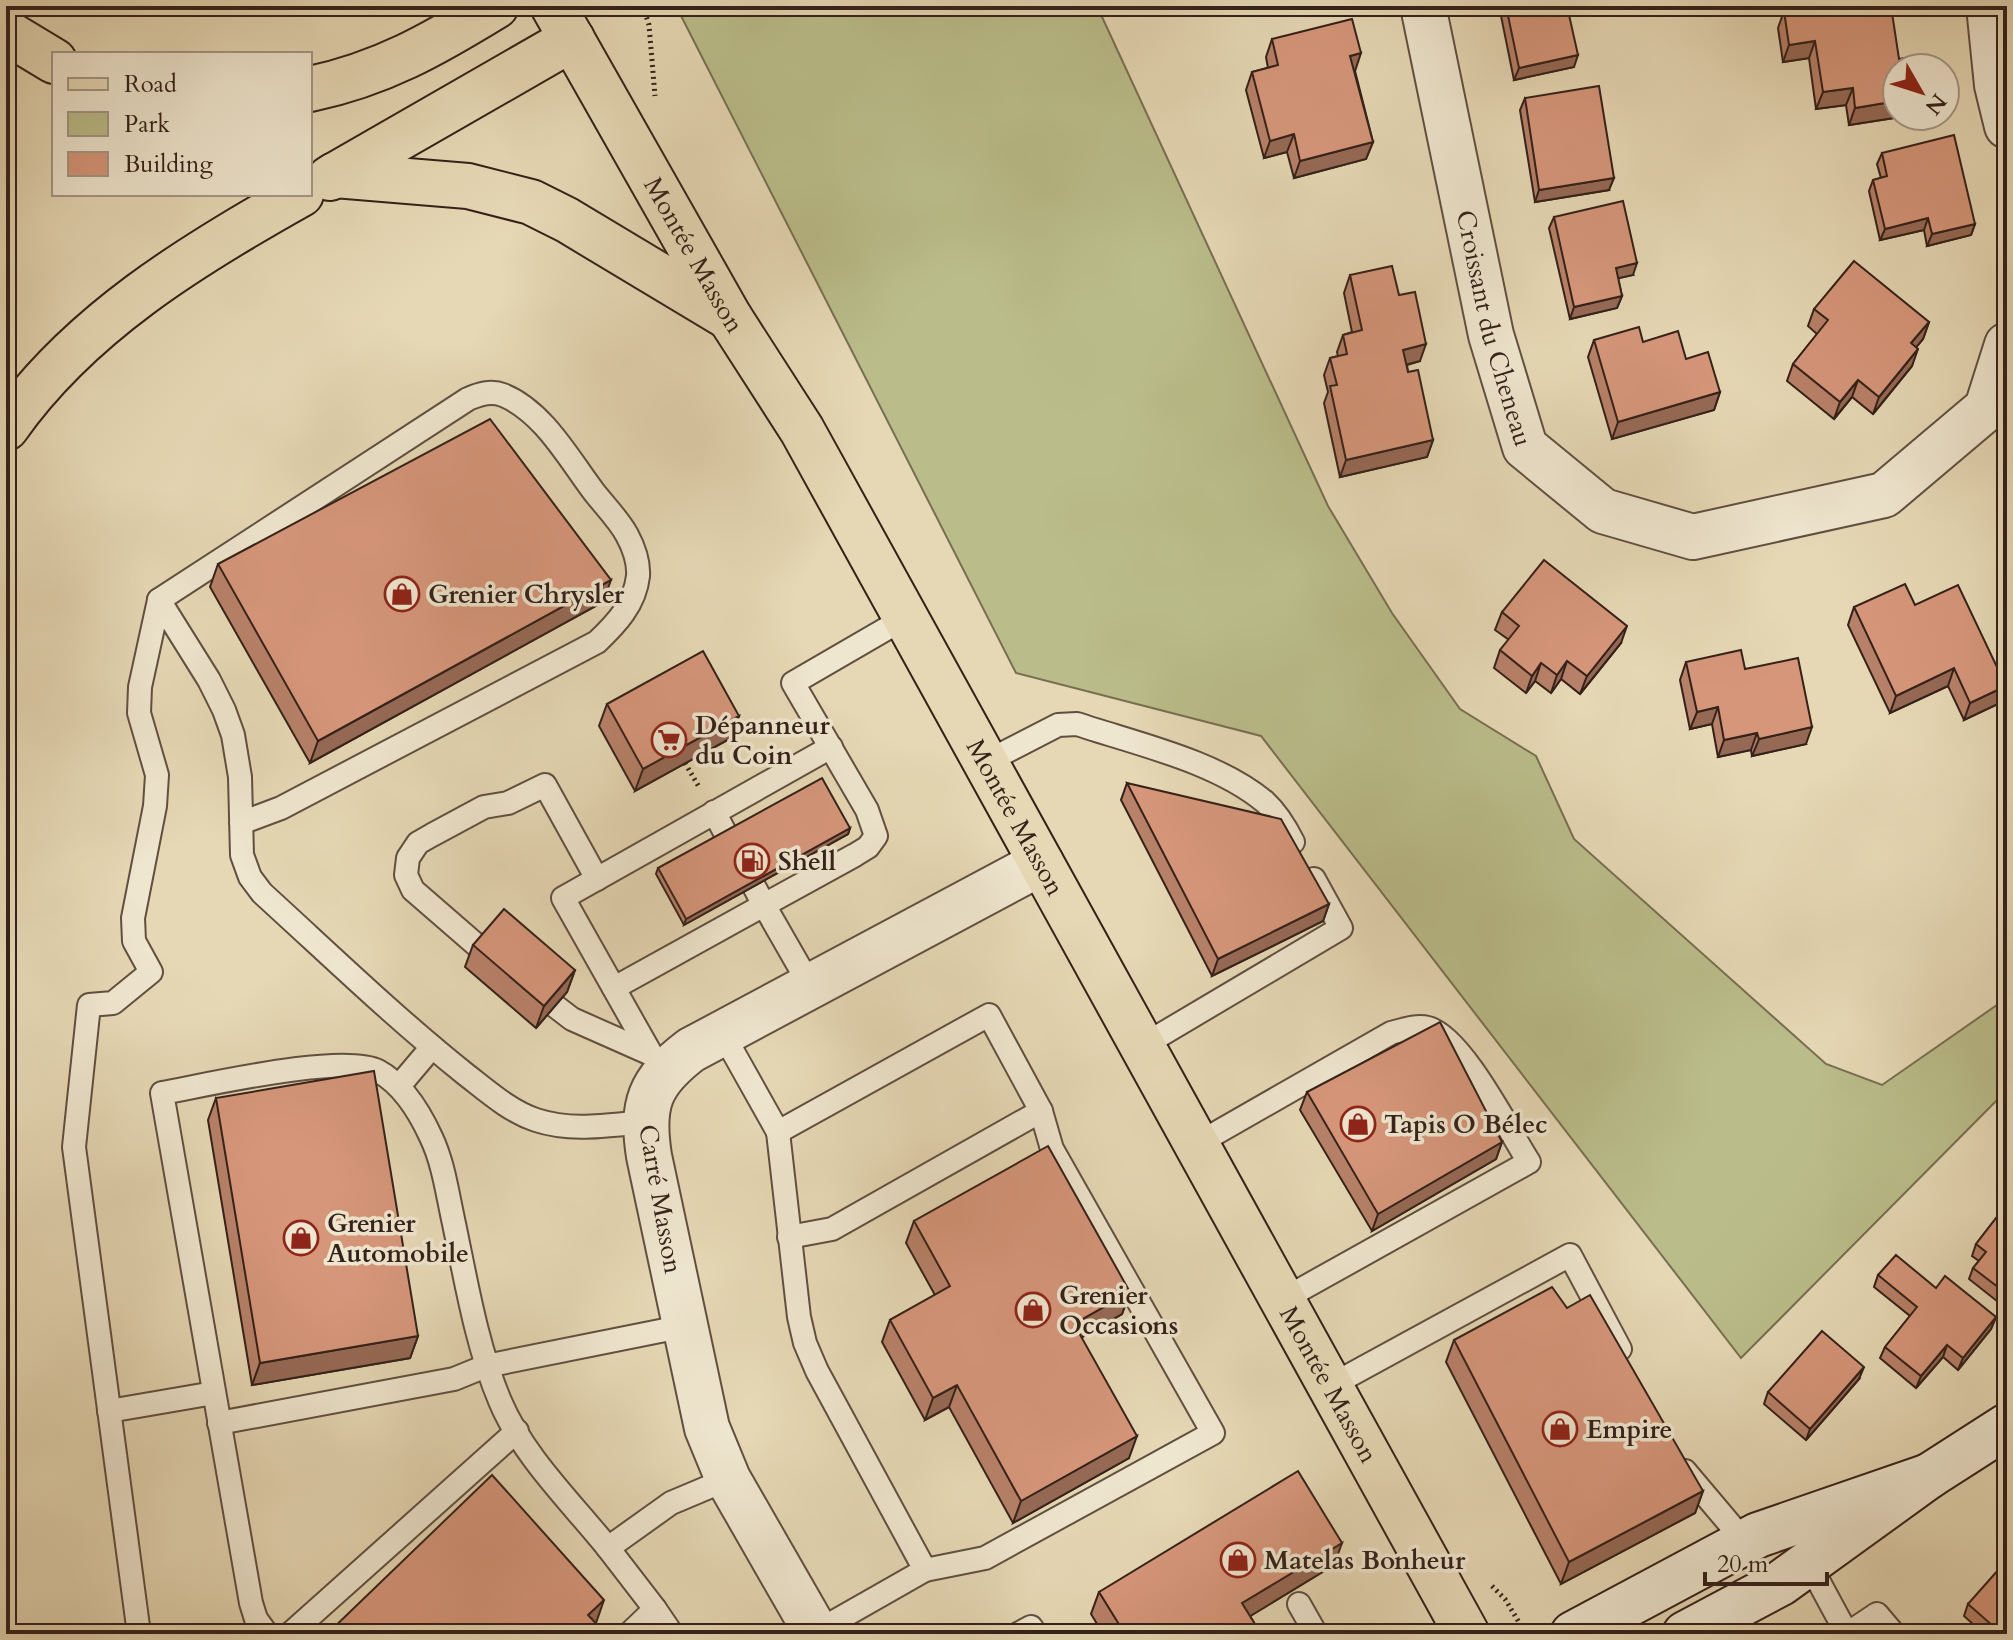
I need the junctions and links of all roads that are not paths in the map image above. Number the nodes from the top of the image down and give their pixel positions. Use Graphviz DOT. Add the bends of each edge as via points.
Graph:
graph roads {
  1 [pos="496,6"];
  2 [pos="1423,6"];
  3 [pos="1989,6"];
  4 [pos="562,23"];
  5 [pos="6,32"];
  6 [pos="52,60"];
  7 [pos="312,89"];
  8 [pos="2007,126"];
  9 [pos="312,186"];
  10 [pos="312,190"];
  11 [pos="296,196"];
  12 [pos="730,318"];
  13 [pos="2007,345"];
  14 [pos="6,428"];
  15 [pos="159,600"];
  16 [pos="905,618"];
  17 [pos="831,747"];
  18 [pos="984,763"];
  19 [pos="714,812"];
  20 [pos="241,823"];
  21 [pos="1041,863"];
  22 [pos="597,879"];
  23 [pos="764,905"];
  24 [pos="481,949"];
  25 [pos="811,987"];
  26 [pos="614,988"];
  27 [pos="555,1006"];
  28 [pos="723,1034"];
  29 [pos="1142,1046"];
  30 [pos="432,1047"];
  31 [pos="659,1062"];
  32 [pos="399,1086"];
  33 [pos="1041,1111"];
  34 [pos="645,1122"];
  35 [pos="778,1132"];
  36 [pos="1197,1144"];
  37 [pos="789,1237"];
  38 [pos="1282,1300"];
  39 [pos="685,1326"];
  40 [pos="1627,1362"];
  41 [pos="486,1366"];
  42 [pos="1330,1386"];
  43 [pos="214,1393"];
  44 [pos="109,1411"];
  45 [pos="219,1423"];
  46 [pos="2007,1426"];
  47 [pos="517,1431"];
  48 [pos="1677,1456"];
  49 [pos="1929,1476"];
  50 [pos="728,1479"];
  51 [pos="1787,1525"];
  52 [pos="1745,1542"];
  53 [pos="608,1548"];
  54 [pos="1809,1563"];
  55 [pos="925,1570"];
  56 [pos="1299,1604"];
  57 [pos="655,1609"];
  58 [pos="816,1633"];
  59 [pos="139,1634"];
  60 [pos="267,1634"];
  61 [pos="290,1634"];
  62 [pos="629,1634"];
  63 [pos="672,1634"];
  64 [pos="1018,1634"];
  65 [pos="1036,1634"];
  66 [pos="1316,1634"];
  67 [pos="1467,1634"];
  68 [pos="1573,1634"];
  69 [pos="1685,1634"];
  70 [pos="1847,1634"];
  71 [pos="1894,1634"];
  1 -- 7 [label="main road" via="400,61"];
  2 -- 13 [label="street, Croissant du Cheneau" via="1491,335 1525,447 1603,511 1693,537 1884,495 1987,408"];
  3 -- 8 [label="street"];
  4 -- 9 [label="main road"];
  4 -- 12 [label="main road, Montée Masson"];
  5 -- 6 [label="main road"];
  10 -- 12 [label="main road" via="468,186 531,202"];
  11 -- 14 [label="main road" via="143,293 72,352"];
  12 -- 16 [label="main road, Montée Masson" via="802,430"];
  15 -- 20 [label="lane" via="224,710 240,777"];
  15 -- 20 [label="lane" via="483,393 500,393 536,418 636,553 632,599 597,642 281,808"];
  15 -- 44 [label="lane" via="139,713 157,775 155,806 133,918 134,941 151,972 113,1003 89,1005 74,1147"];
  16 -- 17 [label="lane" via="793,683"];
  16 -- 18 [label="main road, Montée Masson"];
  17 -- 19 [label="lane"];
  17 -- 23 [label="lane" via="876,836 868,847"];
  18 -- 21 [label="main road, Montée Masson"];
  18 -- 29 [label="lane" via="1058,725 1077,724 1232,780 1266,803 1290,836 1341,928"];
  19 -- 22 [label="lane"];
  19 -- 23 [label="lane"];
  20 -- 30 [label="lane" via="242,855 262,893"];
  21 -- 25 [label="street, Carré Masson"];
  21 -- 29 [label="main road, Montée Masson"];
  22 -- 24 [label="lane" via="545,785 508,803 484,807 418,843 408,858 406,875 413,890"];
  22 -- 26 [label="lane" via="563,898"];
  23 -- 25 [label="lane"];
  23 -- 26 [label="lane"];
  25 -- 28 [label="street, Carré Masson"];
  26 -- 31 [label="lane"];
  27 -- 31 [label="lane"];
  28 -- 31 [label="street, Carré Masson"];
  28 -- 35 [label="lane"];
  29 -- 36 [label="main road, Montée Masson"];
  30 -- 32 [label="lane"];
  30 -- 34 [label="lane" via="535,1120 592,1128"];
  31 -- 34 [label="street, Carré Masson" via="661,1075"];
  32 -- 41 [label="lane" via="432,1137"];
  32 -- 43 [label="lane" via="361,1065 324,1066 162,1093"];
  33 -- 35 [label="lane" via="989,1015"];
  33 -- 37 [label="lane" via="832,1229"];
  33 -- 55 [label="lane" via="1052,1149 1213,1433 985,1558"];
  34 -- 39 [label="street, Carré Masson"];
  35 -- 37 [label="lane"];
  36 -- 38 [label="main road, Montée Masson"];
  36 -- 38 [label="lane" via="1391,1033 1414,1027 1446,1038 1465,1058 1529,1162"];
  37 -- 55 [label="lane" via="805,1343"];
  38 -- 42 [label="main road, Montée Masson"];
  39 -- 41 [label="lane"];
  39 -- 50 [label="street, Carré Masson" via="707,1428"];
  40 -- 42 [label="lane" via="1570,1255"];
  41 -- 45 [label="lane" via="454,1379"];
  41 -- 47 [label="lane"];
  42 -- 67 [label="main road, Montée Masson"];
  43 -- 44 [label="lane"];
  43 -- 45 [label="lane"];
  44 -- 59 [label="lane"];
  45 -- 60 [label="lane" via="251,1603"];
  46 -- 49 [label="street"];
  47 -- 53 [label="lane"];
  47 -- 61 [label="lane"];
  48 -- 52 [label="lane"];
  49 -- 51 [label="street"];
  49 -- 54 [label="street"];
  50 -- 53 [label="lane" via="671,1503"];
  50 -- 58 [label="street, Carré Masson"];
  51 -- 52 [label="street"];
  51 -- 54 [label="lane"];
  52 -- 68 [label="street"];
  53 -- 57 [label="lane"];
  54 -- 69 [label="street"];
  54 -- 70 [label="lane"];
  55 -- 58 [label="lane"];
  56 -- 66 [label="lane"];
  57 -- 62 [label="lane"];
  57 -- 63 [label="lane"];
  64 -- 65 [label="lane" via="1031,1627"];
  70 -- 71 [label="lane" via="1877,1614"];
}
